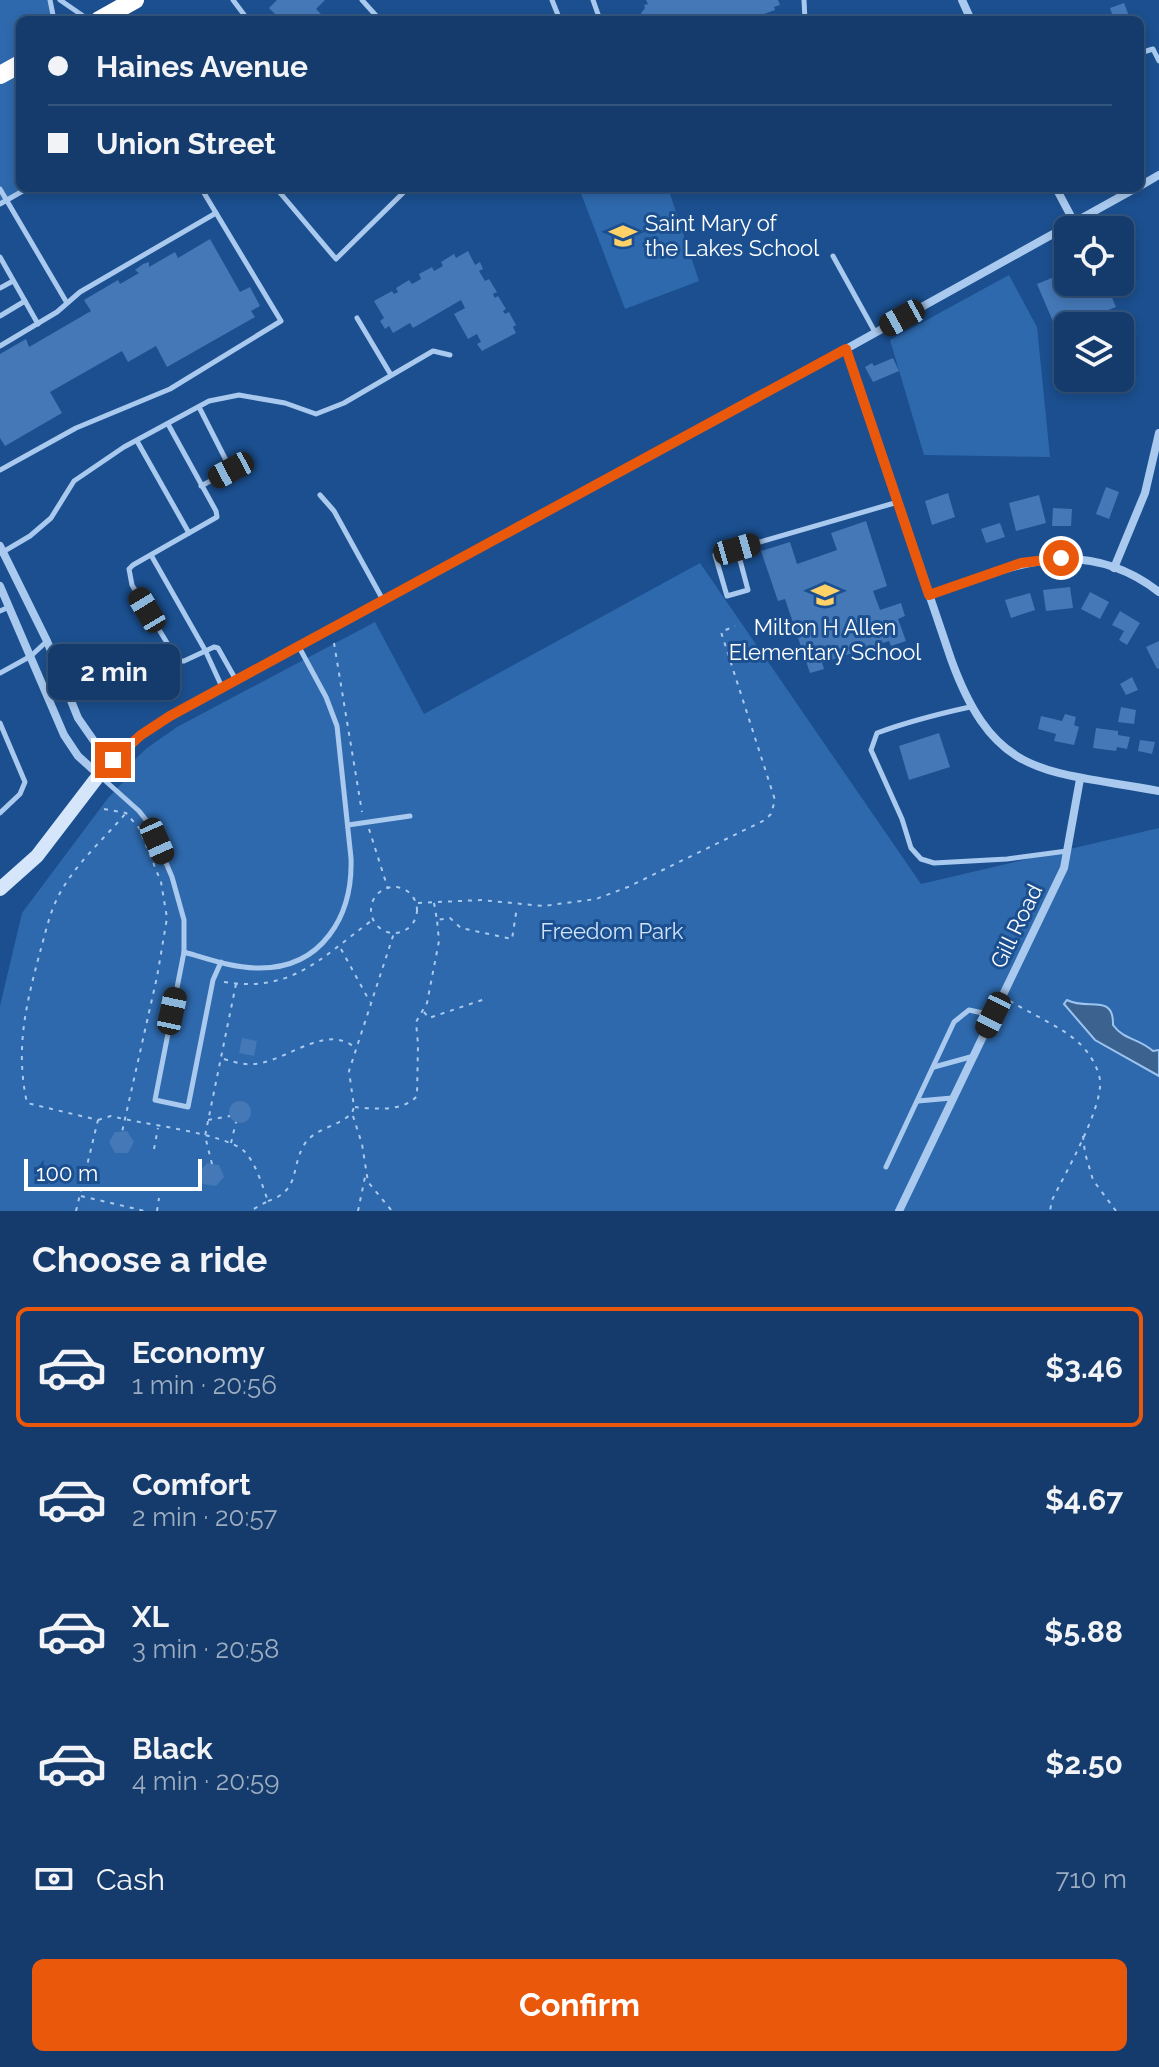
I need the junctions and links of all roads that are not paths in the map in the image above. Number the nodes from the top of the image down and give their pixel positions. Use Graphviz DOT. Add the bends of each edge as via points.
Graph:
graph roads {
  1 [pos="60,0"];
  2 [pos="135,0"];
  3 [pos="362,0"];
  4 [pos="117,15"];
  5 [pos="83,16"];
  6 [pos="376,16"];
  7 [pos="1144,52"];
  8 [pos="1159,61"];
  9 [pos="0,189"];
  10 [pos="21,192"];
  11 [pos="203,192"];
  12 [pos="279,192"];
  13 [pos="404,192"];
  14 [pos="1058,192"];
  15 [pos="1129,192"];
  16 [pos="7,200"];
  17 [pos="0,204"];
  18 [pos="216,213"];
  19 [pos="1071,216"];
  20 [pos="1085,216"];
  21 [pos="1054,233"];
  22 [pos="833,256"];
  23 [pos="0,257"];
  24 [pos="13,281"];
  25 [pos="0,288"];
  26 [pos="25,301"];
  27 [pos="67,303"];
  28 [pos="0,316"];
  29 [pos="357,318"];
  30 [pos="38,324"];
  31 [pos="875,333"];
  32 [pos="0,346"];
  33 [pos="846,349"];
  34 [pos="450,355"];
  35 [pos="391,375"];
  36 [pos="199,407"];
  37 [pos="168,424"];
  38 [pos="1159,433"];
  39 [pos="137,441"];
  40 [pos="0,470"];
  41 [pos="201,486"];
  42 [pos="320,495"];
  43 [pos="898,502"];
  44 [pos="189,533"];
  45 [pos="737,549"];
  46 [pos="1,550"];
  47 [pos="151,555"];
  48 [pos="1114,568"];
  49 [pos="0,586"];
  50 [pos="1159,592"];
  51 [pos="929,595"];
  52 [pos="384,601"];
  53 [pos="4,609"];
  54 [pos="47,641"];
  55 [pos="299,647"];
  56 [pos="205,650"];
  57 [pos="31,656"];
  58 [pos="0,673"];
  59 [pos="236,680"];
  60 [pos="222,687"];
  61 [pos="970,707"];
  62 [pos="0,723"];
  63 [pos="113,760"];
  64 [pos="99,775"];
  65 [pos="1080,779"];
  66 [pos="1159,791"];
  67 [pos="0,813"];
  68 [pos="410,816"];
  69 [pos="348,825"];
  70 [pos="1067,851"];
  71 [pos="0,889"];
  72 [pos="184,952"];
  73 [pos="221,962"];
  74 [pos="993,1015"];
  75 [pos="974,1056"];
  76 [pos="933,1067"];
  77 [pos="954,1098"];
  78 [pos="917,1101"];
  79 [pos="886,1167"];
  80 [pos="899,1211"];
  1 -- 5 [label="lane"];
  2 -- 4 [label="highway"];
  3 -- 6 [label="lane"];
  7 -- 8 [label="lane" via="1153,49"];
  9 -- 16 [label="lane"];
  10 -- 16 [label="lane"];
  11 -- 18 [label="lane"];
  12 -- 13 [label="lane" via="336,259"];
  14 -- 19 [label="street"];
  15 -- 20 [label="street"];
  16 -- 17 [label="lane"];
  16 -- 27 [label="lane"];
  18 -- 27 [label="lane"];
  18 -- 40 [label="lane" via="281,321 170,389 76,428"];
  21 -- 31 [label="street"];
  22 -- 31 [label="lane"];
  23 -- 24 [label="lane"];
  24 -- 25 [label="lane"];
  24 -- 26 [label="lane"];
  26 -- 28 [label="lane"];
  26 -- 30 [label="lane"];
  27 -- 30 [label="lane"];
  29 -- 35 [label="lane"];
  30 -- 32 [label="lane"];
  31 -- 33 [label="street"];
  33 -- 43 [label="street"];
  33 -- 52 [label="street"];
  34 -- 35 [label="lane" via="433,351"];
  35 -- 36 [label="lane" via="316,414 239,395"];
  36 -- 37 [label="lane"];
  36 -- 41 [label="lane" via="231,470"];
  37 -- 39 [label="lane"];
  37 -- 41 [label="lane"];
  38 -- 48 [label="street" via="1145,493"];
  39 -- 44 [label="lane"];
  39 -- 46 [label="lane" via="74,481 51,518"];
  41 -- 44 [label="lane" via="217,517"];
  42 -- 52 [label="lane"];
  43 -- 45 [label="lane"];
  43 -- 51 [label="street"];
  44 -- 47 [label="lane"];
  45 -- 45 [label="lane" via="715,555 727,596 748,590"];
  46 -- 54 [label="street"];
  47 -- 56 [label="lane"];
  47 -- 56 [label="lane" via="129,569 132,585 178,661"];
  48 -- 50 [label="street"];
  48 -- 51 [label="street" via="1075,559 1035,560"];
  49 -- 53 [label="street"];
  51 -- 61 [label="street"];
  52 -- 55 [label="street"];
  53 -- 57 [label="street"];
  54 -- 57 [label="lane"];
  54 -- 63 [label="street" via="78,718"];
  55 -- 59 [label="street"];
  55 -- 69 [label="lane" via="337,726"];
  56 -- 59 [label="lane" via="218,648"];
  56 -- 60 [label="lane"];
  57 -- 58 [label="lane"];
  57 -- 64 [label="street" via="70,746"];
  59 -- 60 [label="street"];
  60 -- 63 [label="street" via="155,725"];
  61 -- 65 [label="street" via="1008,750 1033,765"];
  61 -- 70 [label="lane" via="877,733 872,742 911,848 934,863"];
  62 -- 67 [label="lane" via="25,782"];
  63 -- 64 [label="street"];
  64 -- 71 [label="street" via="37,856"];
  64 -- 72 [label="lane" via="150,825 182,912"];
  65 -- 66 [label="street"];
  65 -- 70 [label="street, Gill Road"];
  68 -- 69 [label="lane"];
  69 -- 73 [label="lane" via="351,890 328,937 307,955 282,965 257,968"];
  70 -- 74 [label="street, Gill Road" via="1064,868"];
  72 -- 73 [label="lane"];
  72 -- 73 [label="lane" via="155,1100 188,1107"];
  74 -- 75 [label="street, Gill Road"];
  74 -- 76 [label="lane" via="969,1010 954,1022"];
  75 -- 76 [label="lane"];
  75 -- 77 [label="street, Gill Road"];
  76 -- 78 [label="lane"];
  77 -- 78 [label="lane"];
  77 -- 80 [label="street, Gill Road"];
  78 -- 79 [label="lane"];
}
